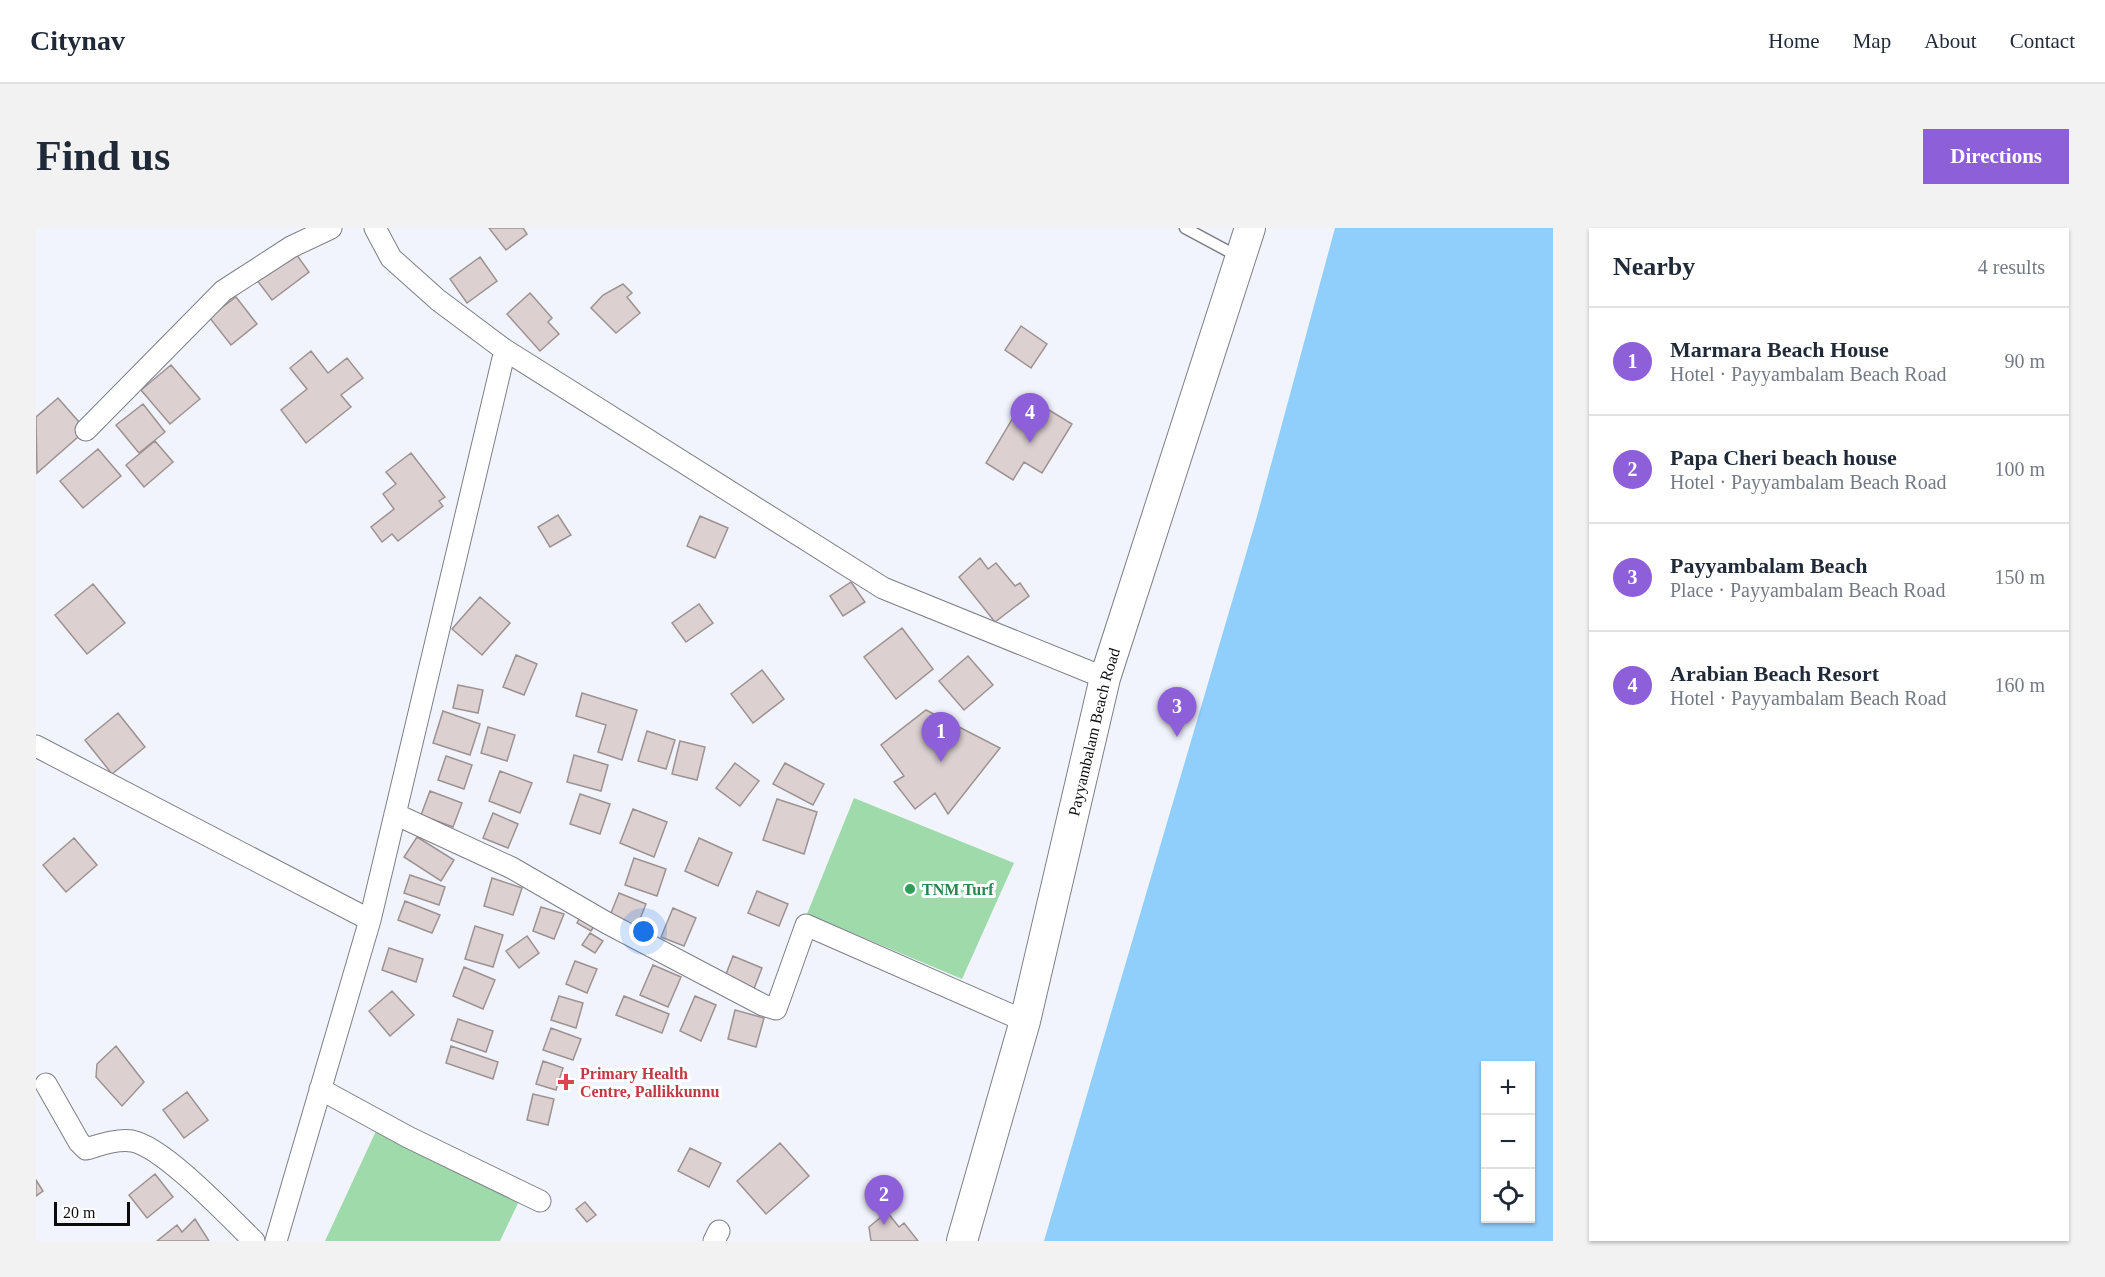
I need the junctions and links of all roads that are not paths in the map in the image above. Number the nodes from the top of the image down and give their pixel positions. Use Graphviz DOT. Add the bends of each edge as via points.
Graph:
graph roads {
  1 [pos="331,228"];
  2 [pos="375,228"];
  3 [pos="1185,228"];
  4 [pos="1250,228"];
  5 [pos="1242,258"];
  6 [pos="505,350"];
  7 [pos="86,430"];
  8 [pos="1105,678"];
  9 [pos="36,746"];
  10 [pos="395,814"];
  11 [pos="370,920"];
  12 [pos="1025,1021"];
  13 [pos="46,1084"];
  14 [pos="320,1089"];
  15 [pos="540,1201"];
  16 [pos="254,1241"];
  17 [pos="276,1241"];
  18 [pos="962,1241"];
  1 -- 7 [label="street" via="291,247 223,291"];
  2 -- 6 [label="street" via="391,258 438,300"];
  3 -- 5 [label="lane"];
  4 -- 5 [label="main road, Payyambalam Beach Road"];
  5 -- 8 [label="main road, Payyambalam Beach Road"];
  6 -- 8 [label="street" via="884,588"];
  6 -- 10 [label="street"];
  8 -- 12 [label="main road, Payyambalam Beach Road"];
  9 -- 11 [label="street"];
  10 -- 11 [label="street"];
  10 -- 12 [label="street" via="512,868 763,1005 777,1009 806,924"];
  11 -- 14 [label="street"];
  12 -- 18 [label="main road, Payyambalam Beach Road"];
  13 -- 16 [label="street" via="86,1149 133,1141 151,1150"];
  14 -- 15 [label="street"];
  14 -- 17 [label="street"];
}
